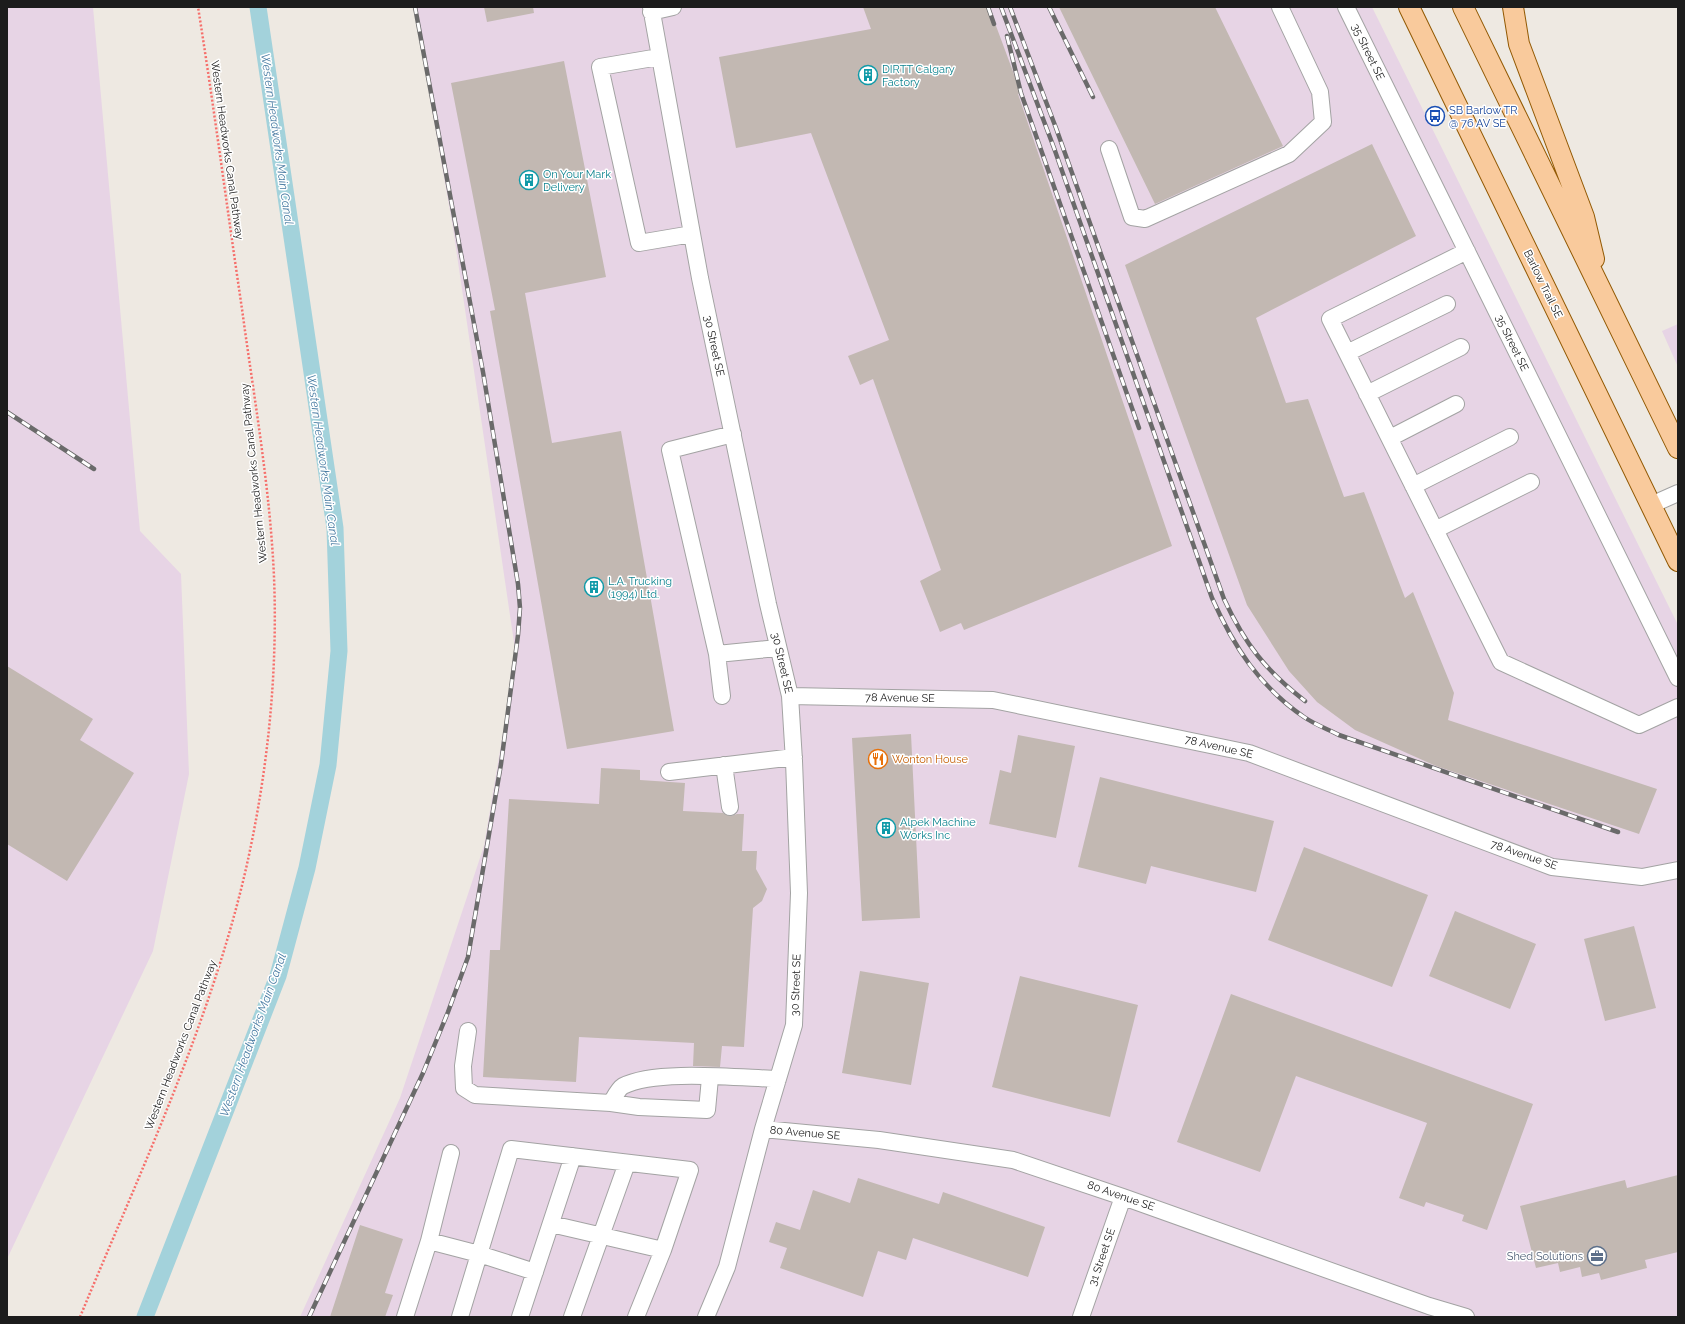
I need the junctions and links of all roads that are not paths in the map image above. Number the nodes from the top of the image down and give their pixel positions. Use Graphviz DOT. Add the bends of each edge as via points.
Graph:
graph roads {
  1 [pos="673,7"];
  2 [pos="1280,7"];
  3 [pos="1346,7"];
  4 [pos="1409,7"];
  5 [pos="1463,7"];
  6 [pos="1513,7"];
  7 [pos="651,9"];
  8 [pos="659,57"];
  9 [pos="1109,149"];
  10 [pos="692,234"];
  11 [pos="1467,252"];
  12 [pos="1604,298"];
  13 [pos="1447,304"];
  14 [pos="1461,347"];
  15 [pos="1347,353"];
  16 [pos="1368,394"];
  17 [pos="1456,404"];
  18 [pos="733,434"];
  19 [pos="1510,437"];
  20 [pos="1390,438"];
  21 [pos="1678,448"];
  22 [pos="1531,482"];
  23 [pos="1413,486"];
  24 [pos="1678,493"];
  25 [pos="1651,505"];
  26 [pos="1435,530"];
  27 [pos="1678,561"];
  28 [pos="778,648"];
  29 [pos="717,654"];
  30 [pos="1678,678"];
  31 [pos="722,696"];
  32 [pos="790,696"];
  33 [pos="1678,707"];
  34 [pos="794,758"];
  35 [pos="724,765"];
  36 [pos="669,772"];
  37 [pos="730,807"];
  38 [pos="1678,870"];
  39 [pos="468,1031"];
  40 [pos="710,1078"];
  41 [pos="778,1080"];
  42 [pos="610,1103"];
  43 [pos="763,1129"];
  44 [pos="451,1153"];
  45 [pos="573,1156"];
  46 [pos="627,1163"];
  47 [pos="1123,1197"];
  48 [pos="551,1224"];
  49 [pos="602,1237"];
  50 [pos="429,1241"];
  51 [pos="663,1250"];
  52 [pos="479,1254"];
  53 [pos="535,1272"];
  54 [pos="405,1317"];
  55 [pos="460,1317"];
  56 [pos="520,1317"];
  57 [pos="572,1317"];
  58 [pos="636,1317"];
  59 [pos="706,1317"];
  60 [pos="1081,1317"];
  61 [pos="1466,1317"];
  1 -- 7 [label="street"];
  2 -- 9 [label="street" via="1320,92 1323,122 1289,154 1145,220 1132,216"];
  3 -- 11 [label="street, 35 Street SE"];
  4 -- 25 [label="main road, Barlow Trail SE"];
  5 -- 12 [label="main road"];
  6 -- 12 [label="main road" via="1519,44 1584,217"];
  7 -- 8 [label="street, 30 Street SE"];
  8 -- 10 [label="street, 30 Street SE"];
  8 -- 10 [label="street" via="600,67 639,243"];
  10 -- 18 [label="street, 30 Street SE"];
  11 -- 15 [label="street" via="1330,319"];
  11 -- 30 [label="street, 35 Street SE"];
  12 -- 21 [label="main road"];
  13 -- 15 [label="street"];
  14 -- 16 [label="street"];
  15 -- 16 [label="street"];
  16 -- 20 [label="street"];
  17 -- 20 [label="street"];
  18 -- 28 [label="street, 30 Street SE"];
  18 -- 29 [label="street" via="670,450"];
  19 -- 23 [label="street"];
  20 -- 23 [label="street"];
  22 -- 26 [label="street"];
  23 -- 26 [label="street"];
  24 -- 25 [label="street"];
  25 -- 27 [label="main road, Barlow Trail SE"];
  26 -- 33 [label="street" via="1501,662 1640,725"];
  28 -- 29 [label="street"];
  28 -- 32 [label="street, 30 Street SE"];
  29 -- 31 [label="street"];
  32 -- 34 [label="street, 30 Street SE"];
  32 -- 38 [label="street, 78 Avenue SE" via="993,700 1248,753 1552,867 1642,877"];
  34 -- 35 [label="street"];
  34 -- 41 [label="street, 30 Street SE" via="799,893 794,1025"];
  35 -- 36 [label="street"];
  35 -- 37 [label="street"];
  39 -- 42 [label="street" via="463,1066 464,1088 474,1095"];
  40 -- 41 [label="street"];
  40 -- 42 [label="street" via="646,1078 622,1086"];
  40 -- 42 [label="street" via="706,1110"];
  41 -- 43 [label="street, 30 Street SE"];
  43 -- 47 [label="street, 80 Avenue SE" via="880,1140 1013,1160"];
  43 -- 59 [label="street, 30 Street SE" via="727,1267"];
  44 -- 50 [label="street"];
  45 -- 46 [label="street"];
  45 -- 48 [label="street"];
  45 -- 52 [label="street" via="511,1149"];
  46 -- 49 [label="street"];
  46 -- 51 [label="street" via="690,1170"];
  47 -- 60 [label="street, 31 Street SE"];
  47 -- 61 [label="street, 80 Avenue SE"];
  48 -- 49 [label="street"];
  48 -- 53 [label="street"];
  49 -- 51 [label="street"];
  49 -- 57 [label="street"];
  50 -- 52 [label="street"];
  50 -- 54 [label="street"];
  51 -- 58 [label="street"];
  52 -- 53 [label="street"];
  52 -- 55 [label="street"];
  53 -- 56 [label="street"];
}
